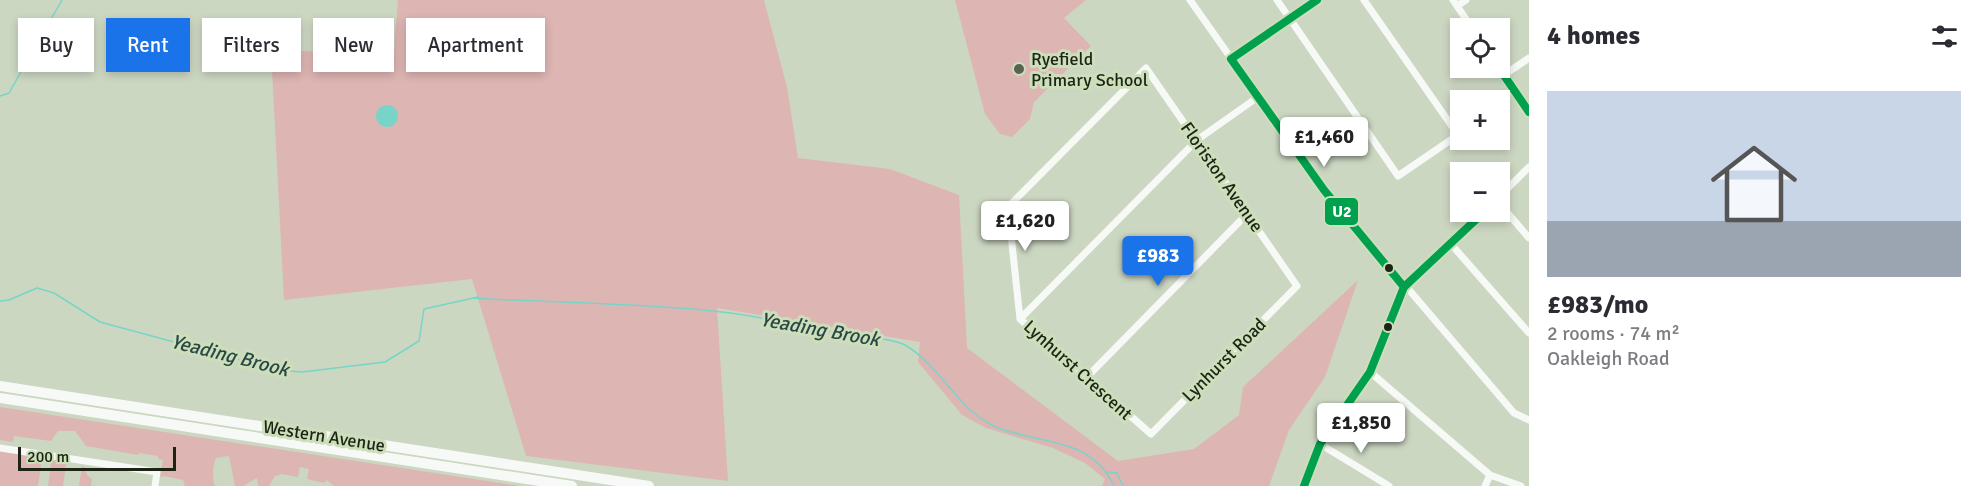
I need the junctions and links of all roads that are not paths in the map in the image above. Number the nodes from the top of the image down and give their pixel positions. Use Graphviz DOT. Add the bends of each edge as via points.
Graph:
graph roads {
  1 [pos="1190,0"];
  2 [pos="1277,0"];
  3 [pos="1317,0"];
  4 [pos="1364,0"];
  5 [pos="1466,0"];
  6 [pos="1455,3"];
  7 [pos="1465,18"];
  8 [pos="1290,19"];
  9 [pos="1529,58"];
  10 [pos="1231,59"];
  11 [pos="1146,68"];
  12 [pos="1510,71"];
  13 [pos="1506,78"];
  14 [pos="1258,97"];
  15 [pos="1529,112"];
  16 [pos="1197,140"];
  17 [pos="1529,167"];
  18 [pos="1510,186"];
  19 [pos="1247,214"];
  20 [pos="1510,216"];
  21 [pos="1473,222"];
  22 [pos="1529,238"];
  23 [pos="1450,243"];
  24 [pos="1297,286"];
  25 [pos="1404,287"];
  26 [pos="1020,319"];
  27 [pos="1529,333"];
  28 [pos="1370,372"];
  29 [pos="1087,377"];
  30 [pos="0,386"];
  31 [pos="0,398"];
  32 [pos="1529,420"];
  33 [pos="1150,434"];
  34 [pos="1320,444"];
  35 [pos="0,448"];
  36 [pos="1490,475"];
  37 [pos="155,486"];
  38 [pos="572,486"];
  39 [pos="649,486"];
  40 [pos="1304,486"];
  41 [pos="1389,486"];
  42 [pos="1485,486"];
  43 [pos="1521,486"];
  1 -- 10 [label="street"];
  2 -- 8 [label="street"];
  3 -- 8 [label="street"];
  4 -- 8 [label="street" via="1458,135 1398,176"];
  5 -- 6 [label="street"];
  6 -- 7 [label="street"];
  8 -- 10 [label="street"];
  9 -- 12 [label="street"];
  10 -- 14 [label="street"];
  11 -- 16 [label="street, Floriston Avenue"];
  11 -- 26 [label="street, Lynhurst Crescent" via="1008,207"];
  13 -- 15 [label="street"];
  14 -- 16 [label="street"];
  14 -- 25 [label="street" via="1324,190"];
  16 -- 19 [label="street, Floriston Avenue"];
  16 -- 26 [label="street"];
  17 -- 18 [label="street"];
  19 -- 24 [label="street, Floriston Avenue"];
  19 -- 29 [label="street"];
  20 -- 22 [label="street"];
  21 -- 23 [label="street"];
  23 -- 25 [label="street"];
  23 -- 27 [label="street"];
  24 -- 33 [label="street, Lynhurst Road"];
  25 -- 28 [label="street"];
  25 -- 32 [label="street" via="1514,414"];
  26 -- 29 [label="street, Lynhurst Crescent"];
  28 -- 34 [label="street"];
  28 -- 36 [label="street"];
  29 -- 33 [label="street, Lynhurst Crescent"];
  30 -- 39 [label="highway, Western Avenue"];
  31 -- 38 [label="highway, Western Avenue"];
  34 -- 40 [label="street"];
  34 -- 41 [label="street"];
  35 -- 37 [label="street" via="157,472"];
  36 -- 42 [label="street"];
  36 -- 43 [label="street"];
}
